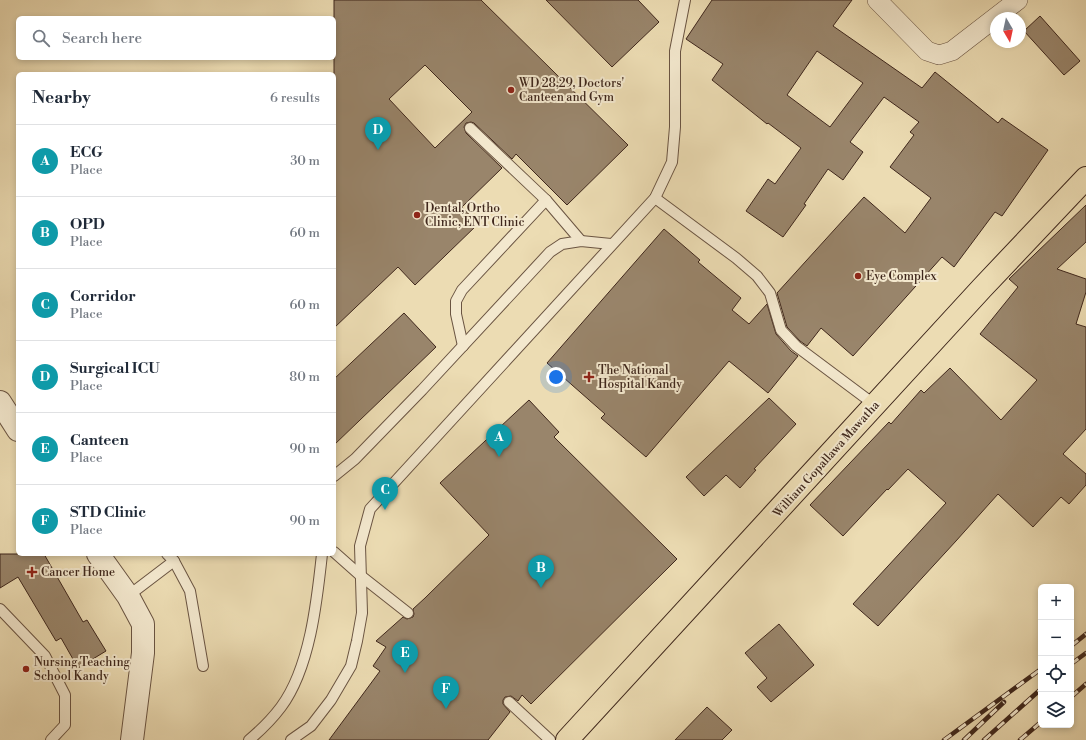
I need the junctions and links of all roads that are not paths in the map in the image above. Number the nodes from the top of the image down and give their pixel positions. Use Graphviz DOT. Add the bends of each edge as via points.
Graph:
graph roads {
  1 [pos="685,0"];
  2 [pos="877,0"];
  3 [pos="1018,0"];
  4 [pos="470,128"];
  5 [pos="1086,178"];
  6 [pos="655,198"];
  7 [pos="546,200"];
  8 [pos="581,241"];
  9 [pos="611,244"];
  10 [pos="463,346"];
  11 [pos="0,402"];
  12 [pos="875,405"];
  13 [pos="16,427"];
  14 [pos="336,474"];
  15 [pos="336,554"];
  16 [pos="99,556"];
  17 [pos="322,556"];
  18 [pos="170,558"];
  19 [pos="361,576"];
  20 [pos="128,596"];
  21 [pos="0,609"];
  22 [pos="408,613"];
  23 [pos="203,666"];
  24 [pos="509,702"];
  25 [pos="51,740"];
  26 [pos="132,740"];
  27 [pos="249,740"];
  28 [pos="291,740"];
  29 [pos="550,740"];
  30 [pos="567,740"];
  1 -- 6 [label="lane" via="674,51 675,127 672,162"];
  2 -- 3 [label="street" via="926,52 939,55 952,51"];
  4 -- 7 [label="lane"];
  5 -- 12 [label="main road, William Gopallawa Mawatha"];
  6 -- 9 [label="lane"];
  6 -- 12 [label="lane" via="757,276 770,293 781,330 796,346"];
  7 -- 8 [label="lane"];
  7 -- 10 [label="lane" via="462,290 456,301 456,314"];
  8 -- 9 [label="lane"];
  8 -- 10 [label="lane" via="562,244 550,252"];
  9 -- 19 [label="lane" via="370,509 360,546"];
  10 -- 14 [label="lane" via="355,459"];
  11 -- 13 [label="street"];
  12 -- 30 [label="main road, William Gopallawa Mawatha"];
  15 -- 19 [label="lane"];
  16 -- 20 [label="street"];
  17 -- 27 [label="lane" via="316,607 296,680 282,706"];
  18 -- 20 [label="lane"];
  18 -- 23 [label="lane" via="190,591"];
  19 -- 22 [label="lane"];
  19 -- 28 [label="lane" via="362,613 351,666 331,700 311,726"];
  20 -- 26 [label="street" via="143,624 143,653"];
  21 -- 25 [label="lane" via="45,656 65,695 65,724"];
  24 -- 29 [label="lane"];
}
